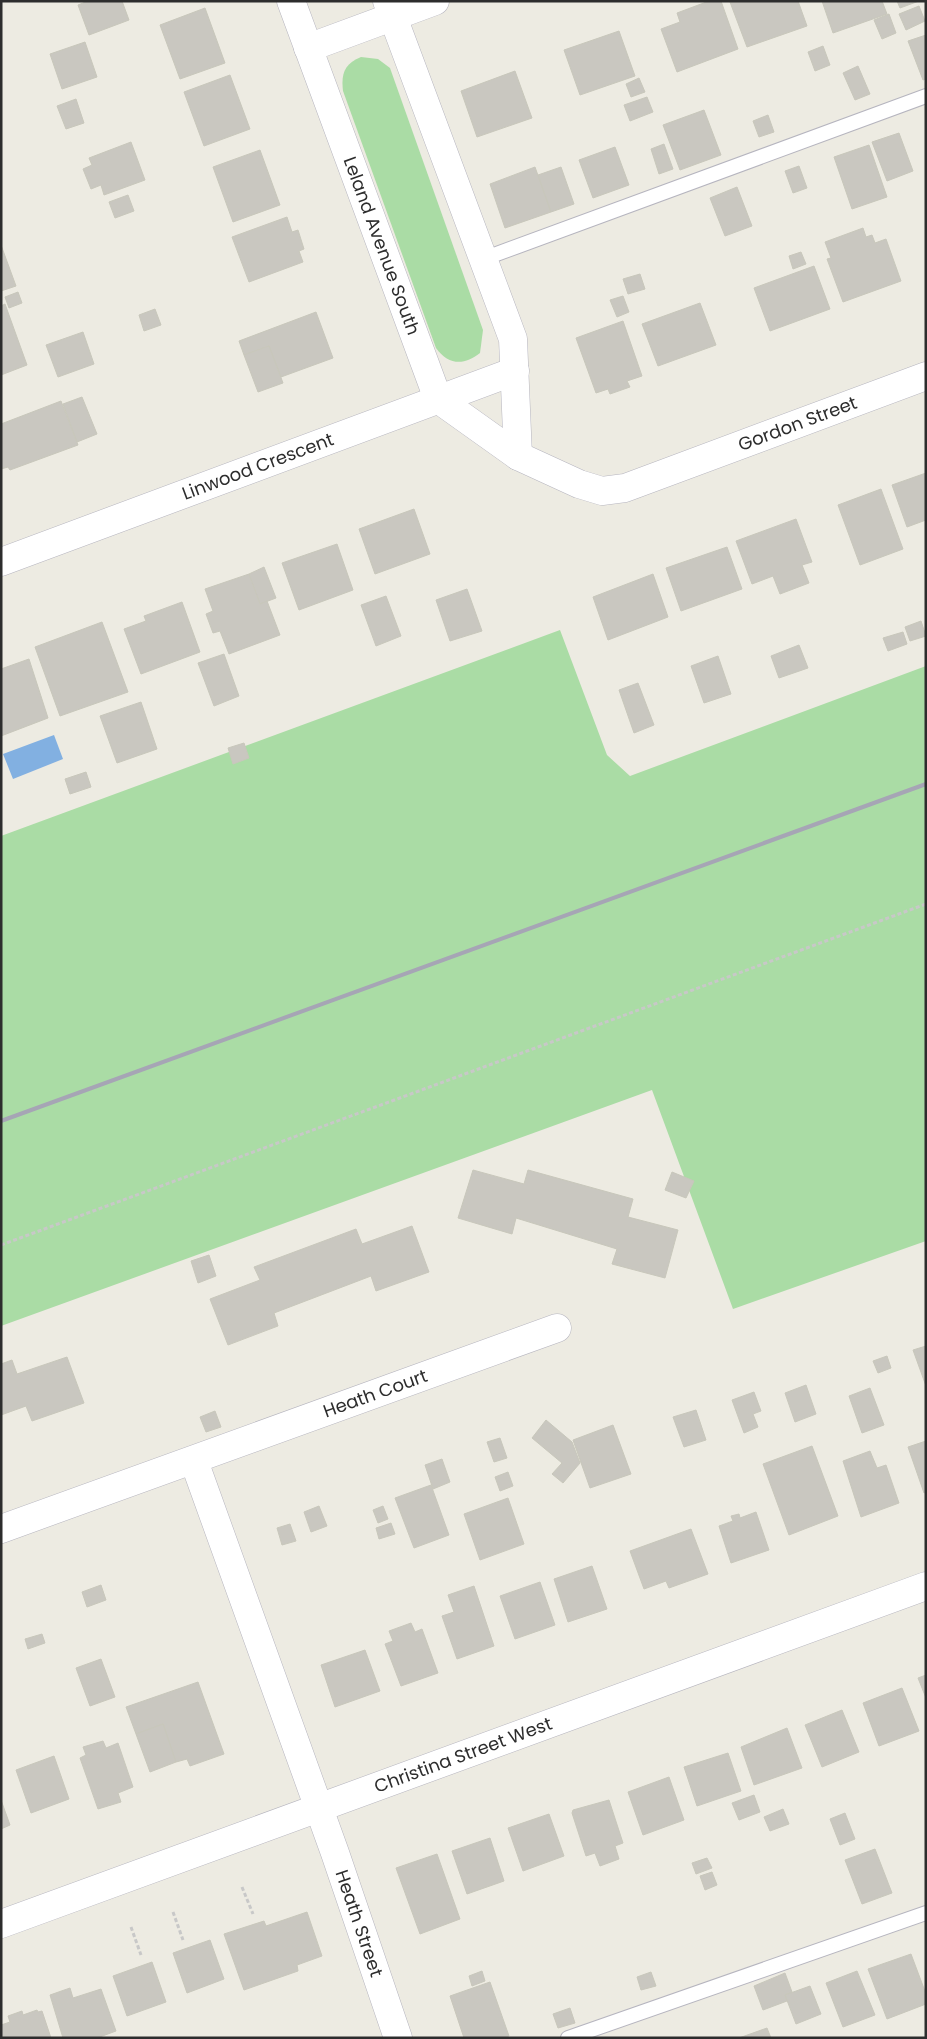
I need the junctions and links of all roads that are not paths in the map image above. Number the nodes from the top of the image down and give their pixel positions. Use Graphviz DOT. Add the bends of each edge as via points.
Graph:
graph roads {
  1 [pos="291,1"];
  2 [pos="435,1"];
  3 [pos="390,9"];
  4 [pos="308,48"];
  5 [pos="926,96"];
  6 [pos="483,259"];
  7 [pos="515,371"];
  8 [pos="926,376"];
  9 [pos="438,399"];
  10 [pos="518,456"];
  11 [pos="1,562"];
  12 [pos="557,1328"];
  13 [pos="194,1461"];
  14 [pos="1,1529"];
  15 [pos="926,1586"];
  16 [pos="319,1809"];
  17 [pos="926,1913"];
  18 [pos="1,1924"];
  19 [pos="398,2038"];
  20 [pos="568,2038"];
  1 -- 4 [label="street, Leland Avenue South"];
  2 -- 3 [label="street"];
  3 -- 4 [label="street"];
  3 -- 6 [label="street"];
  4 -- 9 [label="street, Leland Avenue South"];
  5 -- 6 [label="lane"];
  6 -- 7 [label="street" via="513,339"];
  7 -- 9 [label="street, Linwood Crescent"];
  7 -- 10 [label="street"];
  8 -- 10 [label="street, Gordon Street" via="625,488 602,490 579,484"];
  9 -- 10 [label="street"];
  9 -- 11 [label="street, Linwood Crescent"];
  12 -- 13 [label="street, Heath Court"];
  13 -- 14 [label="street, Heath Court"];
  13 -- 16 [label="street"];
  15 -- 16 [label="street, Christina Street West"];
  16 -- 18 [label="street, Christina Street West"];
  16 -- 19 [label="street, Heath Street"];
  17 -- 20 [label="lane"];
}
